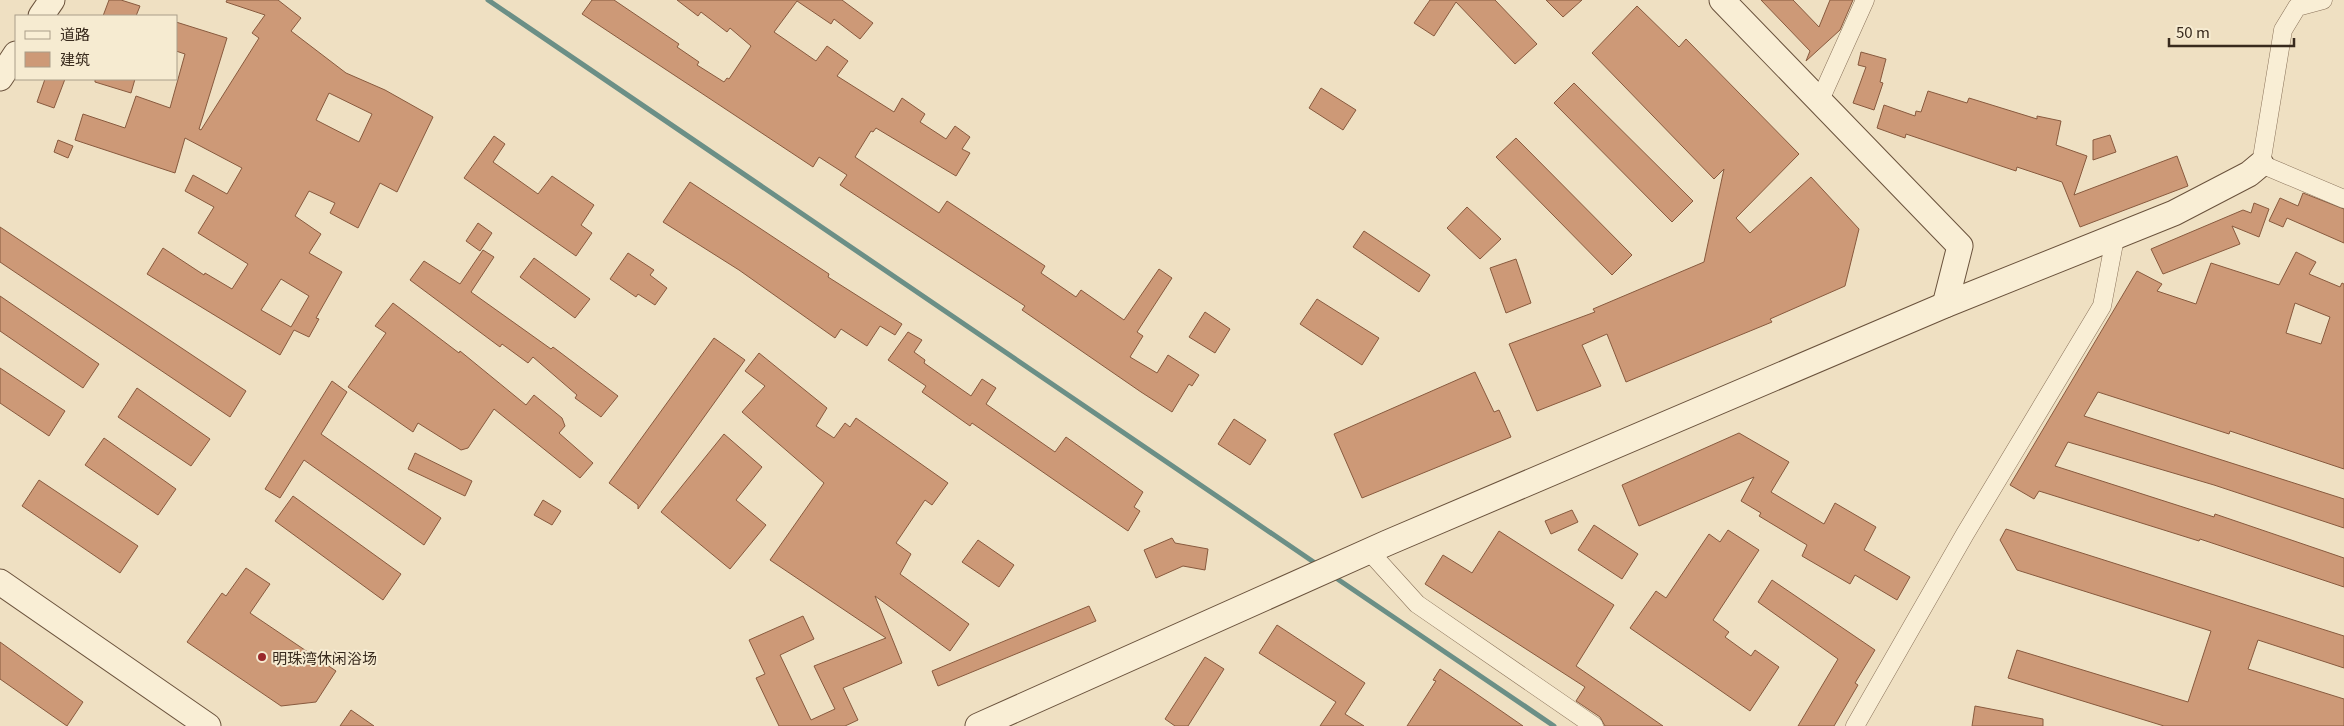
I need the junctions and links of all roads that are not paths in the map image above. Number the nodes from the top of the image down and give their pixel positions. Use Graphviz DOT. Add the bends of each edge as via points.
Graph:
graph roads {
  1 [pos="52,0"];
  2 [pos="1722,0"];
  3 [pos="1865,0"];
  4 [pos="2323,0"];
  5 [pos="2294,4"];
  6 [pos="42,15"];
  7 [pos="15,56"];
  8 [pos="0,78"];
  9 [pos="1820,100"];
  10 [pos="2261,164"];
  11 [pos="2344,199"];
  12 [pos="2115,238"];
  13 [pos="1945,305"];
  14 [pos="1369,551"];
  15 [pos="0,582"];
  16 [pos="208,726"];
  17 [pos="978,726"];
  18 [pos="1594,726"];
  19 [pos="1856,726"];
  1 -- 6 [label="street"];
  2 -- 9 [label="street"];
  3 -- 9 [label="street"];
  4 -- 5 [label="street"];
  5 -- 10 [label="street" via="2283,30"];
  7 -- 8 [label="street"];
  9 -- 13 [label="street" via="1960,246"];
  10 -- 11 [label="street"];
  10 -- 12 [label="street" via="2249,174 2174,213"];
  12 -- 13 [label="street"];
  12 -- 19 [label="street" via="2102,306 1965,534"];
  13 -- 14 [label="street"];
  14 -- 17 [label="street"];
  14 -- 18 [label="street" via="1417,604"];
  15 -- 16 [label="street"];
}
